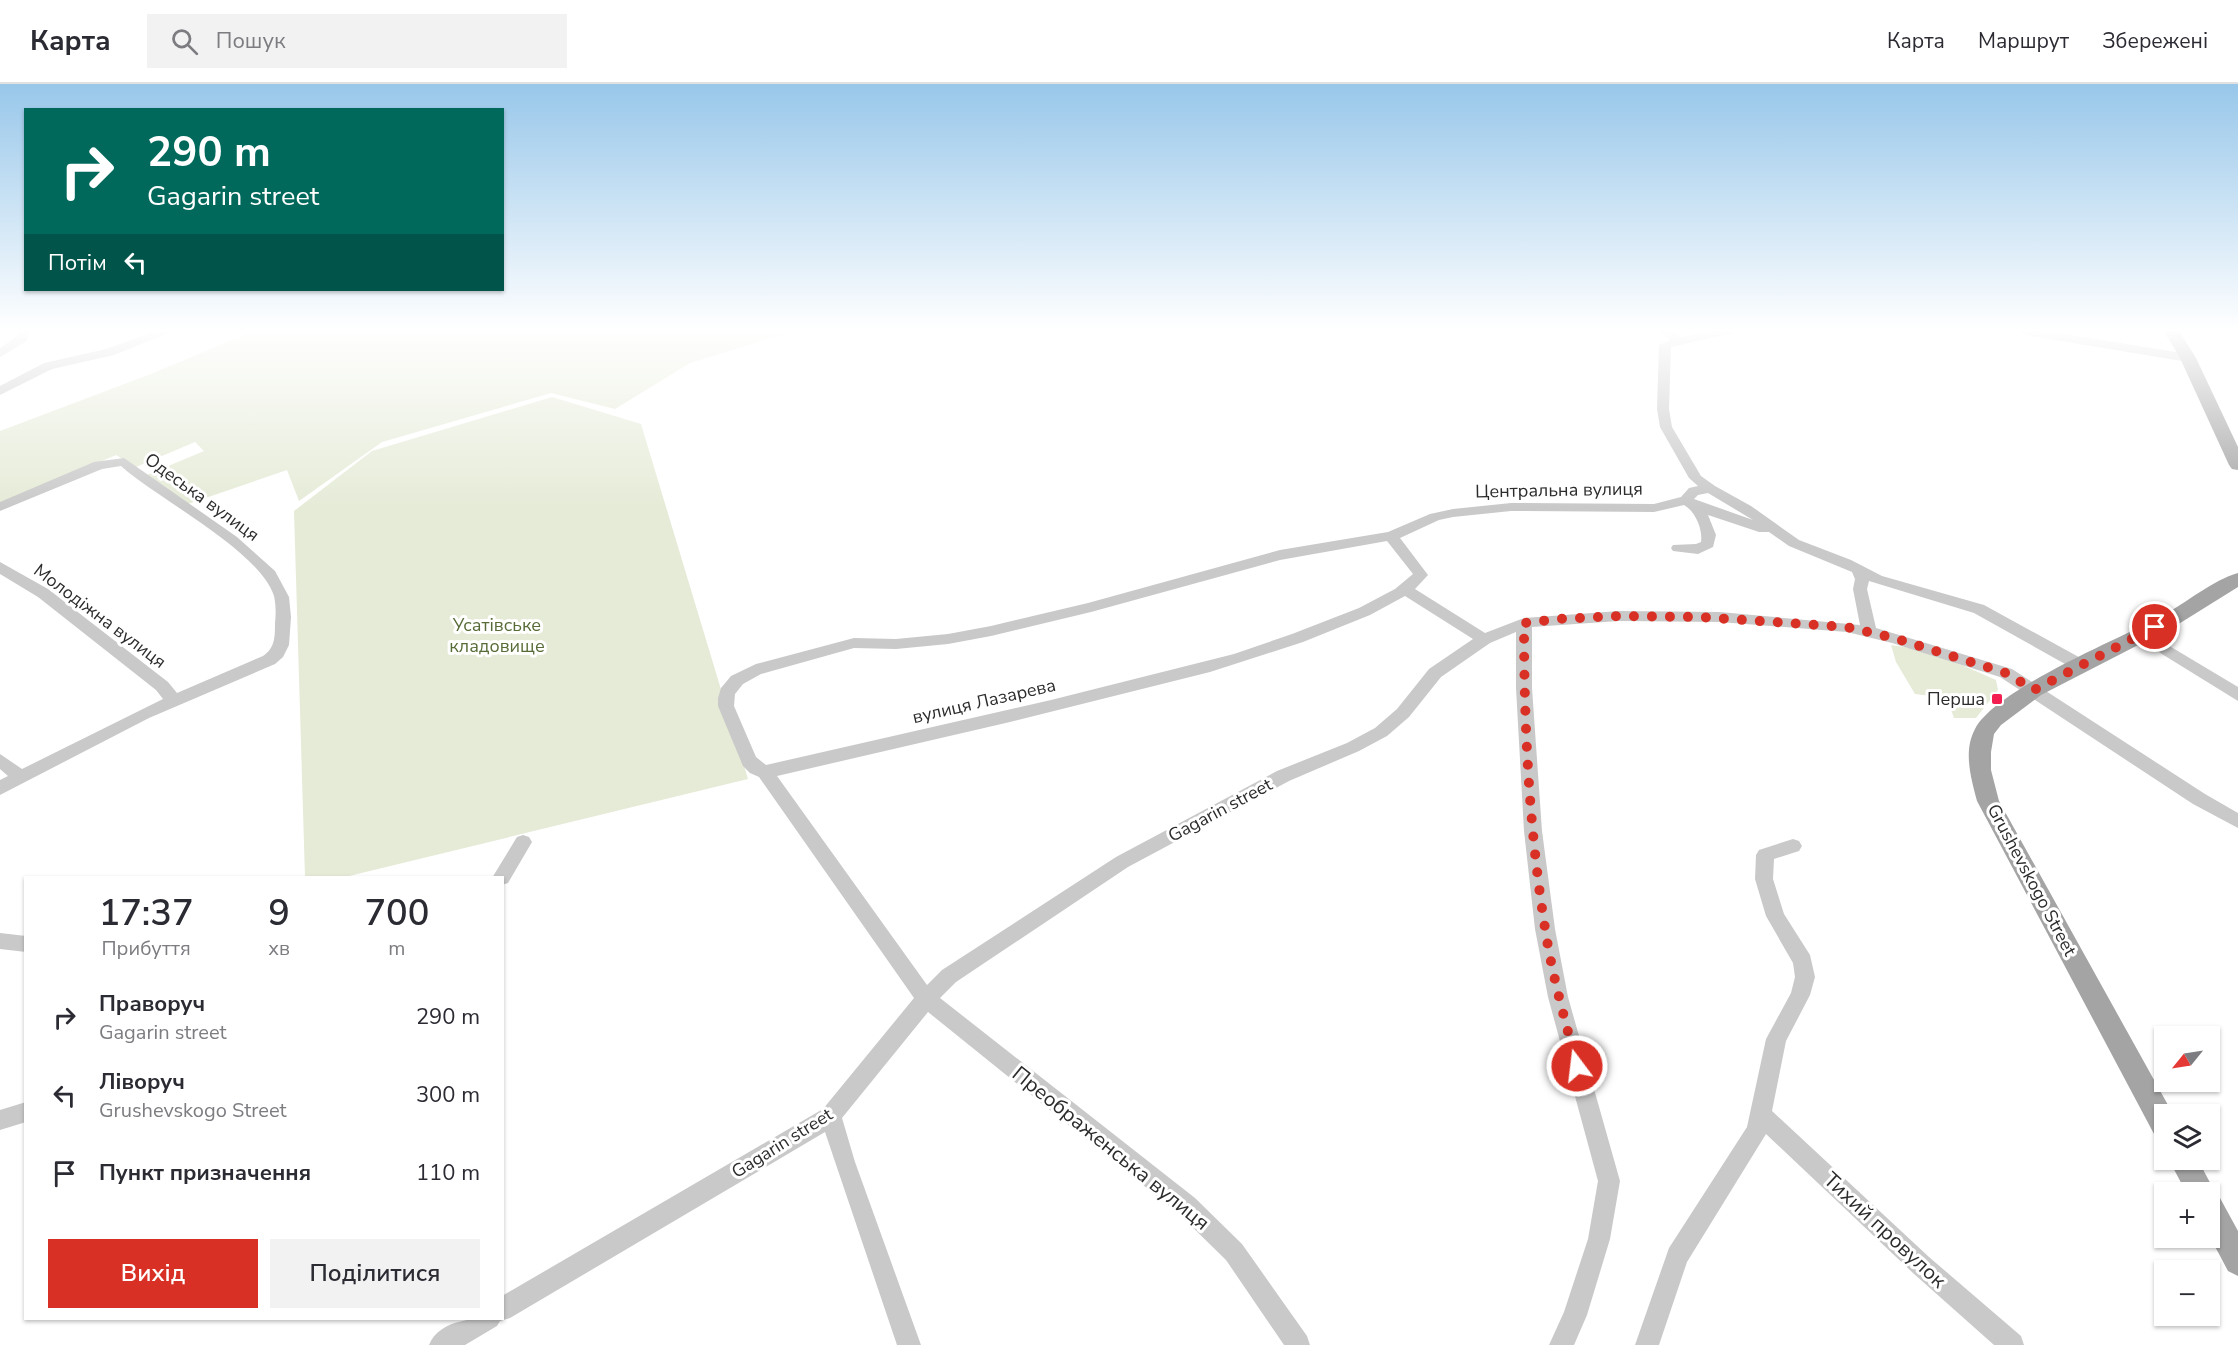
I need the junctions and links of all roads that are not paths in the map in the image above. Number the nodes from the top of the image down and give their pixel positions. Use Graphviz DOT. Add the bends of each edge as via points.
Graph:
graph roads {
  1 [pos="1664,390"];
  2 [pos="2203,390"];
  3 [pos="2238,465"];
  4 [pos="1694,494"];
  5 [pos="0,507"];
  6 [pos="1779,534"];
  7 [pos="1391,536"];
  8 [pos="1678,548"];
  9 [pos="0,567"];
  10 [pos="1859,572"];
  11 [pos="2238,579"];
  12 [pos="1406,590"];
  13 [pos="1524,623"];
  14 [pos="1869,632"];
  15 [pos="2141,634"];
  16 [pos="1484,639"];
  17 [pos="2080,665"];
  18 [pos="2034,690"];
  19 [pos="2238,695"];
  20 [pos="173,700"];
  21 [pos="0,760"];
  22 [pos="765,772"];
  23 [pos="21,777"];
  24 [pos="0,788"];
  25 [pos="2238,820"];
  26 [pos="523,842"];
  27 [pos="1793,846"];
  28 [pos="502,876"];
  29 [pos="0,941"];
  30 [pos="24,944"];
  31 [pos="926,999"];
  32 [pos="2154,1107"];
  33 [pos="24,1113"];
  34 [pos="1760,1114"];
  35 [pos="831,1116"];
  36 [pos="0,1120"];
  37 [pos="2220,1227"];
  38 [pos="2238,1261"];
  39 [pos="504,1309"];
  40 [pos="477,1322"];
  41 [pos="441,1345"];
  42 [pos="909,1345"];
  43 [pos="1298,1345"];
  44 [pos="1561,1345"];
  45 [pos="1647,1345"];
  46 [pos="2012,1345"];
  1 -- 4 [label="street" via="1666,427"];
  2 -- 3 [label="main road"];
  4 -- 6 [label="street"];
  4 -- 6 [label="street, Центральна вулиця" via="1710,489"];
  4 -- 7 [label="street, Центральна вулиця" via="1654,508 1483,509 1435,517"];
  4 -- 8 [label="street" via="1709,535 1708,544 1698,549"];
  5 -- 20 [label="street, Одеська вулиця" via="105,463 124,462 139,478 238,545 259,564 281,594 282,646 277,654"];
  6 -- 10 [label="street, Центральна вулиця"];
  7 -- 12 [label="street" via="1420,575"];
  7 -- 22 [label="street, Центральна вулиця" via="1280,555 991,631 896,644 854,643 756,670 727,692 726,706 749,761"];
  9 -- 20 [label="street, Молодіжна вулиця" via="43,593 162,687"];
  10 -- 14 [label="street"];
  10 -- 17 [label="street, Центральна вулиця" via="1978,609"];
  11 -- 15 [label="main road, Grushevskogo Street"];
  12 -- 16 [label="street"];
  12 -- 22 [label="street, вулиця Лазарева" via="1304,636 1221,664"];
  13 -- 14 [label="street, Gagarin street" via="1619,616 1720,618"];
  13 -- 16 [label="street, Gagarin street"];
  13 -- 44 [label="street" via="1533,831 1545,928 1558,997 1609,1181 1599,1239 1575,1315"];
  14 -- 18 [label="street, Gagarin street" via="2006,673"];
  15 -- 17 [label="main road, Grushevskogo Street"];
  15 -- 19 [label="street"];
  16 -- 31 [label="street, Gagarin street" via="1435,673 1403,713 1381,732 1283,776 1122,862 949,976"];
  17 -- 18 [label="main road, Grushevskogo Street"];
  18 -- 25 [label="street, Gagarin street" via="2199,799"];
  18 -- 32 [label="main road, Grushevskogo Street" via="1984,732 1980,770 1988,801"];
  20 -- 23 [label="street"];
  21 -- 23 [label="street"];
  22 -- 31 [label="street"];
  23 -- 24 [label="street"];
  26 -- 28 [label="street"];
  27 -- 34 [label="street" via="1765,855 1764,879 1774,916 1803,962 1805,977 1800,995 1776,1039"];
  29 -- 30 [label="street"];
  31 -- 35 [label="street, Gagarin street"];
  31 -- 43 [label="street, Преображенська вулиця" via="1187,1206 1234,1252"];
  33 -- 36 [label="street"];
  34 -- 45 [label="street" via="1757,1131 1677,1257"];
  34 -- 46 [label="street, Тихий провулок"];
  35 -- 39 [label="street, Gagarin street"];
  35 -- 42 [label="street"];
  37 -- 38 [label="main road"];
  40 -- 41 [label="street"];
}
